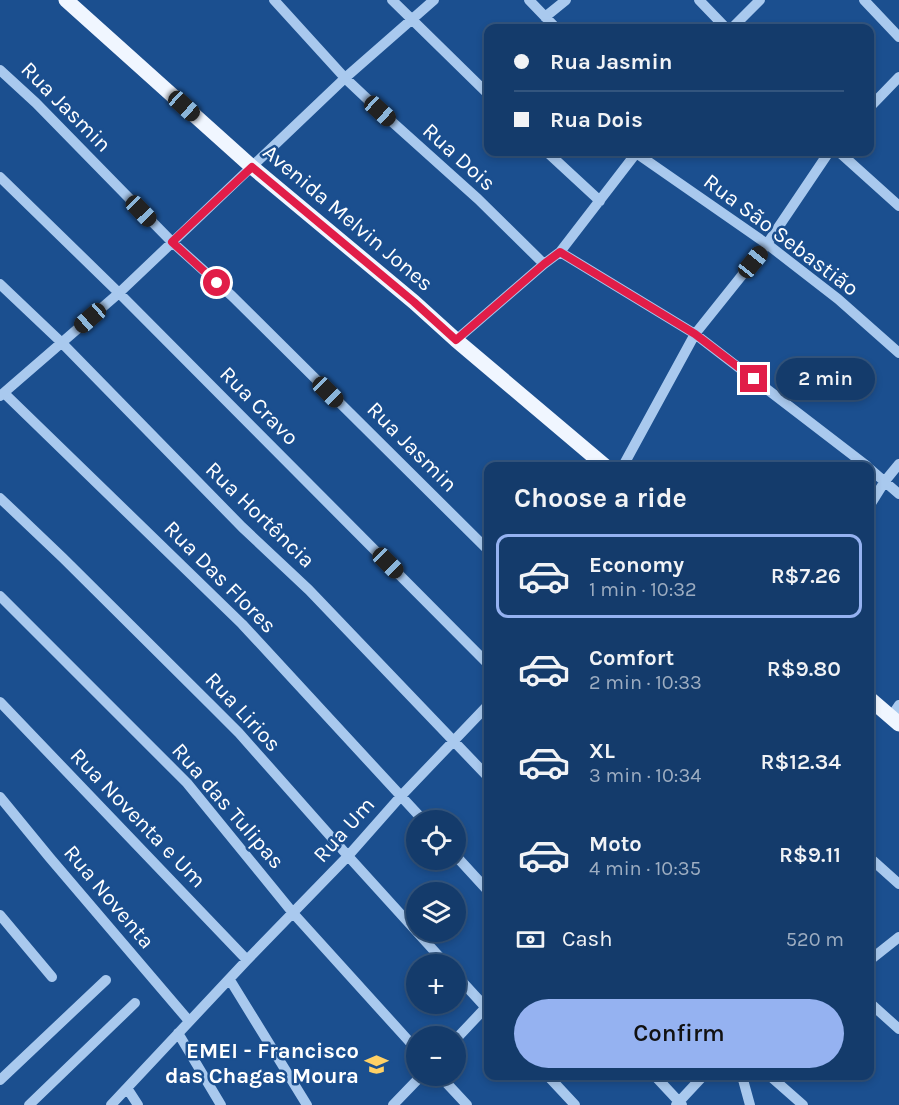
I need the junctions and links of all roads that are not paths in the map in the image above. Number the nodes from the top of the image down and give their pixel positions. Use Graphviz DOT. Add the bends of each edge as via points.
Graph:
graph roads {
  1 [pos="66,0"];
  2 [pos="274,0"];
  3 [pos="392,0"];
  4 [pos="434,0"];
  5 [pos="529,0"];
  6 [pos="566,0"];
  7 [pos="699,0"];
  8 [pos="760,0"];
  9 [pos="864,0"];
  10 [pos="545,17"];
  11 [pos="411,20"];
  12 [pos="552,24"];
  13 [pos="722,24"];
  14 [pos="736,24"];
  15 [pos="899,37"];
  16 [pos="0,70"];
  17 [pos="899,77"];
  18 [pos="345,78"];
  19 [pos="484,90"];
  20 [pos="874,103"];
  21 [pos="551,156"];
  22 [pos="634,156"];
  23 [pos="643,156"];
  24 [pos="826,156"];
  25 [pos="843,156"];
  26 [pos="252,167"];
  27 [pos="0,177"];
  28 [pos="600,201"];
  29 [pos="899,206"];
  30 [pos="172,242"];
  31 [pos="767,244"];
  32 [pos="560,252"];
  33 [pos="544,264"];
  34 [pos="0,285"];
  35 [pos="118,293"];
  36 [pos="695,334"];
  37 [pos="456,340"];
  38 [pos="61,342"];
  39 [pos="899,353"];
  40 [pos="2,395"];
  41 [pos="600,462"];
  42 [pos="625,462"];
  43 [pos="861,462"];
  44 [pos="899,464"];
  45 [pos="874,472"];
  46 [pos="885,481"];
  47 [pos="899,494"];
  48 [pos="0,498"];
  49 [pos="874,499"];
  50 [pos="484,545"];
  51 [pos="0,596"];
  52 [pos="484,660"];
  53 [pos="0,702"];
  54 [pos="874,707"];
  55 [pos="484,709"];
  56 [pos="896,715"];
  57 [pos="454,740"];
  58 [pos="484,773"];
  59 [pos="401,796"];
  60 [pos="0,797"];
  61 [pos="414,810"];
  62 [pos="348,856"];
  63 [pos="874,862"];
  64 [pos="466,867"];
  65 [pos="899,884"];
  66 [pos="484,887"];
  67 [pos="293,913"];
  68 [pos="0,915"];
  69 [pos="899,937"];
  70 [pos="437,954"];
  71 [pos="874,957"];
  72 [pos="248,960"];
  73 [pos="52,977"];
  74 [pos="106,980"];
  75 [pos="230,980"];
  76 [pos="466,985"];
  77 [pos="135,1003"];
  78 [pos="484,1004"];
  79 [pos="874,1007"];
  80 [pos="484,1012"];
  81 [pos="189,1022"];
  82 [pos="466,1029"];
  83 [pos="899,1029"];
  84 [pos="178,1033"];
  85 [pos="406,1038"];
  86 [pos="0,1080"];
  87 [pos="552,1080"];
  88 [pos="658,1080"];
  89 [pos="700,1080"];
  90 [pos="743,1080"];
  91 [pos="775,1080"];
  92 [pos="411,1086"];
  93 [pos="449,1086"];
  94 [pos="127,1088"];
  95 [pos="679,1104"];
  96 [pos="29,1105"];
  97 [pos="111,1105"];
  98 [pos="138,1105"];
  99 [pos="221,1105"];
  100 [pos="307,1105"];
  101 [pos="393,1105"];
  102 [pos="467,1105"];
  103 [pos="575,1105"];
  104 [pos="750,1105"];
  105 [pos="803,1105"];
  1 -- 26 [label="main road, Avenida Melvin Jones"];
  2 -- 18 [label="street, Rua Dois"];
  3 -- 11 [label="street"];
  4 -- 11 [label="street"];
  5 -- 10 [label="street"];
  6 -- 10 [label="street"];
  7 -- 13 [label="street"];
  8 -- 14 [label="street"];
  9 -- 15 [label="street"];
  10 -- 12 [label="street"];
  11 -- 18 [label="street"];
  11 -- 19 [label="street"];
  16 -- 30 [label="street, Rua Jasmin"];
  17 -- 20 [label="street"];
  18 -- 26 [label="street"];
  18 -- 33 [label="street, Rua Dois"];
  21 -- 28 [label="street"];
  22 -- 28 [label="street"];
  23 -- 31 [label="street, Rua São Sebastião"];
  24 -- 31 [label="street"];
  25 -- 29 [label="street"];
  26 -- 30 [label="street"];
  26 -- 37 [label="main road, Avenida Melvin Jones"];
  27 -- 35 [label="street, Rua Cravo"];
  28 -- 32 [label="street"];
  30 -- 35 [label="street"];
  30 -- 50 [label="street, Rua Jasmin" via="232,296"];
  31 -- 36 [label="street"];
  31 -- 39 [label="street, Rua São Sebastião"];
  32 -- 33 [label="street"];
  32 -- 36 [label="street"];
  33 -- 37 [label="street"];
  34 -- 38 [label="street, Rua Hortência"];
  35 -- 38 [label="street"];
  35 -- 52 [label="street, Rua Cravo"];
  36 -- 42 [label="street"];
  36 -- 43 [label="street"];
  37 -- 41 [label="main road, Avenida Melvin Jones"];
  38 -- 40 [label="street"];
  38 -- 57 [label="street, Rua Hortência"];
  40 -- 59 [label="street, Rua Das Flores" via="242,624"];
  44 -- 46 [label="street"];
  45 -- 46 [label="street"];
  46 -- 47 [label="street"];
  46 -- 49 [label="street"];
  48 -- 62 [label="street, Rua Lirios" via="209,703"];
  51 -- 67 [label="street, Rua das Tulipas" via="187,783"];
  53 -- 72 [label="street, Rua Noventa e Um"];
  54 -- 56 [label="main road"];
  55 -- 57 [label="street, Rua Um"];
  57 -- 58 [label="street, Rua Hortência"];
  57 -- 59 [label="street, Rua Um"];
  59 -- 61 [label="street"];
  59 -- 62 [label="street, Rua Um"];
  60 -- 81 [label="street, Rua Noventa"];
  62 -- 67 [label="street, Rua Um"];
  62 -- 70 [label="street, Rua Lirios"];
  63 -- 65 [label="street"];
  64 -- 66 [label="street"];
  67 -- 72 [label="street, Rua Um"];
  67 -- 85 [label="street, Rua das Tulipas"];
  68 -- 73 [label="street"];
  69 -- 71 [label="street"];
  72 -- 75 [label="street, Rua Um"];
  74 -- 86 [label="street"];
  75 -- 81 [label="street, Rua Um"];
  75 -- 100 [label="street"];
  76 -- 78 [label="street"];
  77 -- 96 [label="street"];
  79 -- 83 [label="street"];
  80 -- 82 [label="street"];
  81 -- 84 [label="street, Rua Um"];
  84 -- 94 [label="street, Rua Um"];
  84 -- 99 [label="street"];
  87 -- 103 [label="street"];
  88 -- 95 [label="street"];
  89 -- 95 [label="street"];
  90 -- 104 [label="street"];
  91 -- 105 [label="street"];
  92 -- 101 [label="street"];
  93 -- 102 [label="street"];
  94 -- 97 [label="street, Rua Um"];
  94 -- 98 [label="street"];
}
